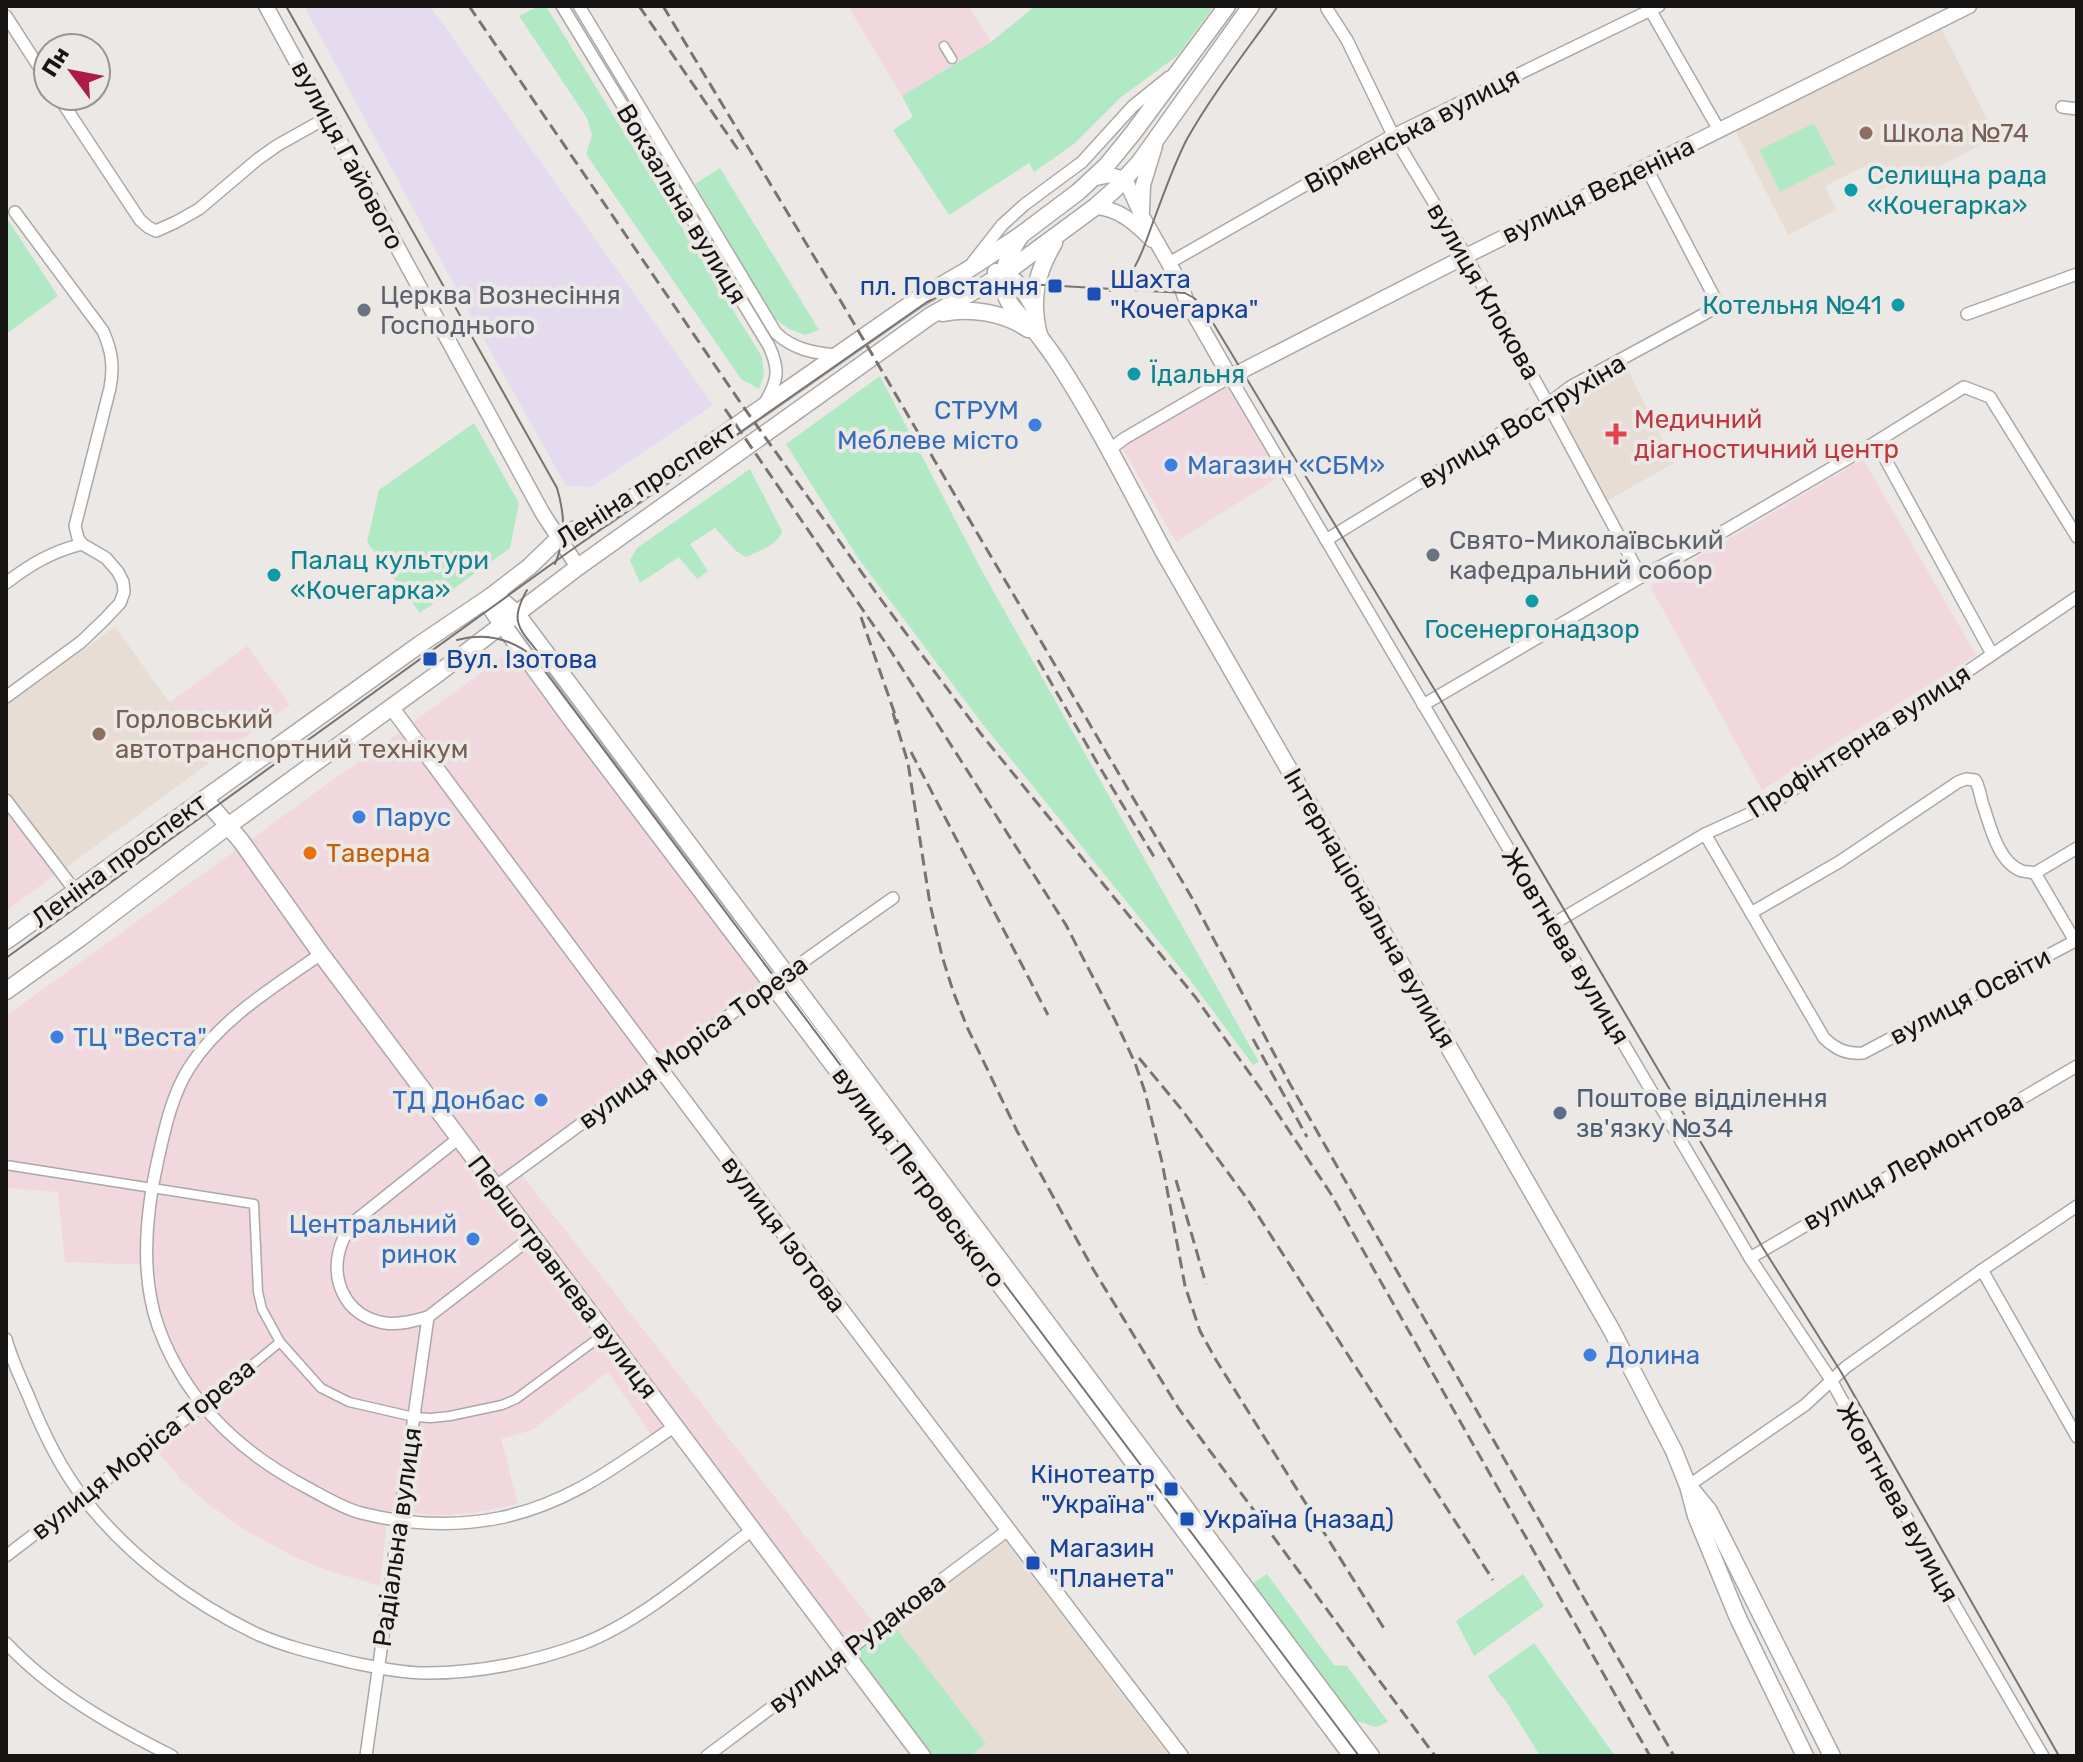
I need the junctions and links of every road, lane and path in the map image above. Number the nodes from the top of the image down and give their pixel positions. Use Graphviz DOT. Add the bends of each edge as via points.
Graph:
graph roads {
  1 [pos="266,6"];
  2 [pos="562,6"];
  3 [pos="579,6"];
  4 [pos="1227,6"];
  5 [pos="1251,6"];
  6 [pos="1328,6"];
  7 [pos="1969,6"];
  8 [pos="1653,8"];
  9 [pos="6,16"];
  10 [pos="944,46"];
  11 [pos="32,56"];
  12 [pos="952,59"];
  13 [pos="1185,63"];
  14 [pos="2062,107"];
  15 [pos="2077,109"];
  16 [pos="69,112"];
  17 [pos="328,117"];
  18 [pos="1719,130"];
  19 [pos="1393,135"];
  20 [pos="1158,136"];
  21 [pos="1646,167"];
  22 [pos="1092,179"];
  23 [pos="1125,179"];
  24 [pos="1055,183"];
  25 [pos="1095,207"];
  26 [pos="15,212"];
  27 [pos="1142,216"];
  28 [pos="1021,235"];
  29 [pos="1057,237"];
  30 [pos="1466,256"];
  31 [pos="1166,257"];
  32 [pos="966,271"];
  33 [pos="1004,274"];
  34 [pos="2077,274"];
  35 [pos="1033,306"];
  36 [pos="1967,314"];
  37 [pos="930,316"];
  38 [pos="1039,336"];
  39 [pos="836,355"];
  40 [pos="1230,377"];
  41 [pos="1548,404"];
  42 [pos="764,406"];
  43 [pos="1876,442"];
  44 [pos="1109,450"];
  45 [pos="543,514"];
  46 [pos="566,534"];
  47 [pos="2077,537"];
  48 [pos="1326,540"];
  49 [pos="82,544"];
  50 [pos="529,567"];
  51 [pos="578,567"];
  52 [pos="1641,577"];
  53 [pos="6,583"];
  54 [pos="490,597"];
  55 [pos="2077,597"];
  56 [pos="509,619"];
  57 [pos="1992,654"];
  58 [pos="6,697"];
  59 [pos="1423,705"];
  60 [pos="392,708"];
  61 [pos="205,799"];
  62 [pos="6,800"];
  63 [pos="228,826"];
  64 [pos="1705,834"];
  65 [pos="2077,848"];
  66 [pos="2035,873"];
  67 [pos="76,892"];
  68 [pos="893,898"];
  69 [pos="1751,913"];
  70 [pos="1553,924"];
  71 [pos="2076,940"];
  72 [pos="6,941"];
  73 [pos="321,954"];
  74 [pos="779,978"];
  75 [pos="6,991"];
  76 [pos="2077,1066"];
  77 [pos="659,1068"];
  78 [pos="459,1138"];
  79 [pos="6,1165"];
  80 [pos="495,1187"];
  81 [pos="151,1188"];
  82 [pos="2077,1206"];
  83 [pos="533,1236"];
  84 [pos="1750,1258"];
  85 [pos="1982,1270"];
  86 [pos="428,1317"];
  87 [pos="605,1333"];
  88 [pos="6,1339"];
  89 [pos="280,1342"];
  90 [pos="1831,1380"];
  91 [pos="202,1406"];
  92 [pos="414,1417"];
  93 [pos="675,1426"];
  94 [pos="2077,1437"];
  95 [pos="1688,1486"];
  96 [pos="83,1497"];
  97 [pos="399,1519"];
  98 [pos="752,1530"];
  99 [pos="1008,1530"];
  100 [pos="6,1556"];
  101 [pos="6,1643"];
  102 [pos="844,1652"];
  103 [pos="378,1668"];
  104 [pos="172,1756"];
  105 [pos="366,1756"];
  106 [pos="707,1756"];
  107 [pos="922,1756"];
  108 [pos="1181,1756"];
  109 [pos="1352,1756"];
  110 [pos="1371,1756"];
  111 [pos="1805,1756"];
  112 [pos="1832,1756"];
  113 [pos="2043,1756"];
  1 -- 17 [label="street, вулиця Гайового"];
  2 -- 42 [label="street, Вокзальна вулиця" via="769,346 777,368"];
  3 -- 39 [label="street, Вокзальна вулиця" via="776,333 793,346"];
  4 -- 13 [label="main road, Леніна проспект"];
  5 -- 20 [label="main road, Леніна проспект"];
  6 -- 19 [label="street, вулиця Клокова"];
  7 -- 18 [label="street, вулиця Веденіна"];
  8 -- 18 [label="street"];
  8 -- 19 [label="street, Вірменська вулиця"];
  9 -- 11 [label="street"];
  10 -- 12 [label="street"];
  13 -- 22 [label="main road, Леніна проспект" via="1119,152"];
  13 -- 24 [label="street"];
  14 -- 15 [label="street"];
  16 -- 17 [label="street" via="140,220 156,231 199,209 258,159"];
  17 -- 45 [label="street, вулиця Гайового"];
  18 -- 21 [label="street, вулиця Веденіна"];
  19 -- 30 [label="street, вулиця Клокова"];
  19 -- 31 [label="street, Вірменська вулиця"];
  20 -- 23 [label="main road, Леніна проспект"];
  20 -- 27 [label="street" via="1143,185"];
  21 -- 30 [label="street, вулиця Веденіна"];
  21 -- 41 [label="street, вулиця Вострухіна" via="1719,306 1580,381"];
  22 -- 23 [label="street"];
  22 -- 24 [label="street"];
  22 -- 28 [label="main road, Леніна проспект"];
  23 -- 25 [label="main road, Леніна проспект"];
  23 -- 27 [label="street, Жовтнева вулиця"];
  24 -- 32 [label="street" via="1002,225"];
  25 -- 29 [label="main road, Леніна проспект"];
  25 -- 31 [label="street" via="1123,215"];
  26 -- 49 [label="street" via="103,331 112,358 110,388 75,526"];
  27 -- 31 [label="street, Жовтнева вулиця"];
  28 -- 32 [label="main road, Леніна проспект"];
  28 -- 33 [label="main road"];
  29 -- 33 [label="main road, Леніна проспект"];
  29 -- 35 [label="main road, Інтернаціональна вулиця" via="1043,261"];
  30 -- 40 [label="street, вулиця Веденіна"];
  30 -- 41 [label="street, вулиця Клокова"];
  31 -- 40 [label="street, Жовтнева вулиця"];
  32 -- 33 [label="main road"];
  32 -- 39 [label="main road, Леніна проспект"];
  33 -- 35 [label="main road" via="1019,284"];
  33 -- 37 [label="main road, Леніна проспект"];
  33 -- 38 [label="main road, Інтернаціональна вулиця" via="1009,303"];
  34 -- 36 [label="street"];
  35 -- 38 [label="main road, Інтернаціональна вулиця"];
  37 -- 38 [label="main road, Леніна проспект" via="971,311 1020,323"];
  37 -- 51 [label="main road, Леніна проспект"];
  38 -- 44 [label="main road, Інтернаціональна вулиця"];
  39 -- 42 [label="main road, Леніна проспект"];
  40 -- 44 [label="street"];
  40 -- 48 [label="street, Жовтнева вулиця"];
  41 -- 48 [label="street, вулиця Вострухіна"];
  41 -- 52 [label="street, вулиця Клокова"];
  42 -- 46 [label="main road, Леніна проспект" via="605,517"];
  43 -- 47 [label="street" via="1964,387 1990,397"];
  43 -- 52 [label="street"];
  43 -- 57 [label="street"];
  44 -- 95 [label="main road, Інтернаціональна вулиця" via="1611,1329"];
  45 -- 46 [label="street"];
  45 -- 50 [label="street" via="548,539"];
  46 -- 50 [label="main road, Леніна проспект"];
  46 -- 51 [label="street"];
  48 -- 59 [label="street, Жовтнева вулиця"];
  49 -- 53 [label="street" via="34,562"];
  49 -- 58 [label="street" via="118,572 124,592 120,603 81,642"];
  50 -- 54 [label="main road, Леніна проспект"];
  51 -- 56 [label="main road, Леніна проспект"];
  52 -- 59 [label="street"];
  54 -- 56 [label="main road, вулиця Петровського" via="491,608"];
  54 -- 61 [label="main road, Леніна проспект"];
  55 -- 57 [label="street, Профінтерна вулиця"];
  56 -- 60 [label="main road, Леніна проспект"];
  56 -- 74 [label="main road, вулиця Петровського" via="571,719"];
  57 -- 64 [label="street, Профінтерна вулиця" via="1775,802"];
  59 -- 70 [label="street, Жовтнева вулиця"];
  60 -- 63 [label="main road, Леніна проспект"];
  60 -- 77 [label="street, вулиця Ізотова"];
  61 -- 63 [label="main road, Першотравнева вулиця"];
  61 -- 67 [label="main road, Леніна проспект"];
  62 -- 67 [label="street"];
  63 -- 73 [label="main road, Першотравнева вулиця"];
  63 -- 75 [label="main road, Леніна проспект"];
  64 -- 69 [label="street"];
  64 -- 70 [label="street, Профінтерна вулиця"];
  65 -- 66 [label="street"];
  66 -- 69 [label="street" via="2021,871 2005,857 1980,788 1975,780 1966,779"];
  66 -- 71 [label="street"];
  67 -- 72 [label="main road, Леніна проспект"];
  68 -- 74 [label="street, вулиця Моріса Тореза"];
  69 -- 71 [label="street, вулиця Освіти" via="1824,1038 1848,1054 1863,1053"];
  70 -- 84 [label="street, Жовтнева вулиця"];
  73 -- 78 [label="main road, Першотравнева вулиця"];
  73 -- 81 [label="street" via="237,1015 189,1068 173,1103"];
  74 -- 77 [label="street, вулиця Моріса Тореза"];
  74 -- 109 [label="main road, вулиця Петровського"];
  74 -- 110 [label="main road, вулиця Петровського"];
  76 -- 84 [label="street, вулиця Лермонтова"];
  77 -- 80 [label="street, вулиця Моріса Тореза"];
  77 -- 99 [label="street, вулиця Ізотова"];
  78 -- 80 [label="main road, Першотравнева вулиця"];
  78 -- 86 [label="street" via="355,1221 337,1258 337,1277 354,1311 387,1324"];
  79 -- 81 [label="street"];
  80 -- 83 [label="main road, Першотравнева вулиця"];
  81 -- 89 [label="street" via="254,1204 258,1292"];
  81 -- 91 [label="street" via="147,1256 158,1325"];
  82 -- 85 [label="street"];
  83 -- 86 [label="street"];
  83 -- 87 [label="main road, Першотравнева вулиця"];
  84 -- 90 [label="street, Жовтнева вулиця"];
  85 -- 90 [label="street"];
  85 -- 94 [label="street"];
  86 -- 92 [label="street, Радіальна вулиця"];
  87 -- 92 [label="street" via="516,1399 450,1416"];
  87 -- 93 [label="main road, Першотравнева вулиця"];
  88 -- 96 [label="street" via="47,1436"];
  89 -- 91 [label="street, вулиця Моріса Тореза"];
  89 -- 92 [label="street" via="333,1395"];
  90 -- 95 [label="street" via="1805,1405"];
  90 -- 113 [label="street, Жовтнева вулиця"];
  91 -- 96 [label="street, вулиця Моріса Тореза"];
  91 -- 97 [label="street" via="234,1440 294,1481 359,1512"];
  92 -- 97 [label="street, Радіальна вулиця"];
  93 -- 97 [label="street" via="596,1480 533,1509 462,1522"];
  93 -- 98 [label="main road, Першотравнева вулиця"];
  95 -- 111 [label="main road, Інтернаціональна вулиця" via="1738,1618"];
  95 -- 112 [label="main road, Інтернаціональна вулиця" via="1709,1511"];
  96 -- 100 [label="street, вулиця Моріса Тореза"];
  96 -- 103 [label="street" via="154,1569 206,1607 259,1635"];
  97 -- 103 [label="street, Радіальна вулиця"];
  98 -- 102 [label="main road, Першотравнева вулиця"];
  98 -- 103 [label="street" via="617,1628 584,1643 497,1667 427,1673"];
  99 -- 102 [label="street, вулиця Рудакова"];
  99 -- 108 [label="street, вулиця Ізотова"];
  101 -- 104 [label="street" via="64,1694"];
  102 -- 106 [label="street, вулиця Рудакова"];
  102 -- 107 [label="main road, Першотравнева вулиця"];
  103 -- 105 [label="street, Радіальна вулиця"];
}
